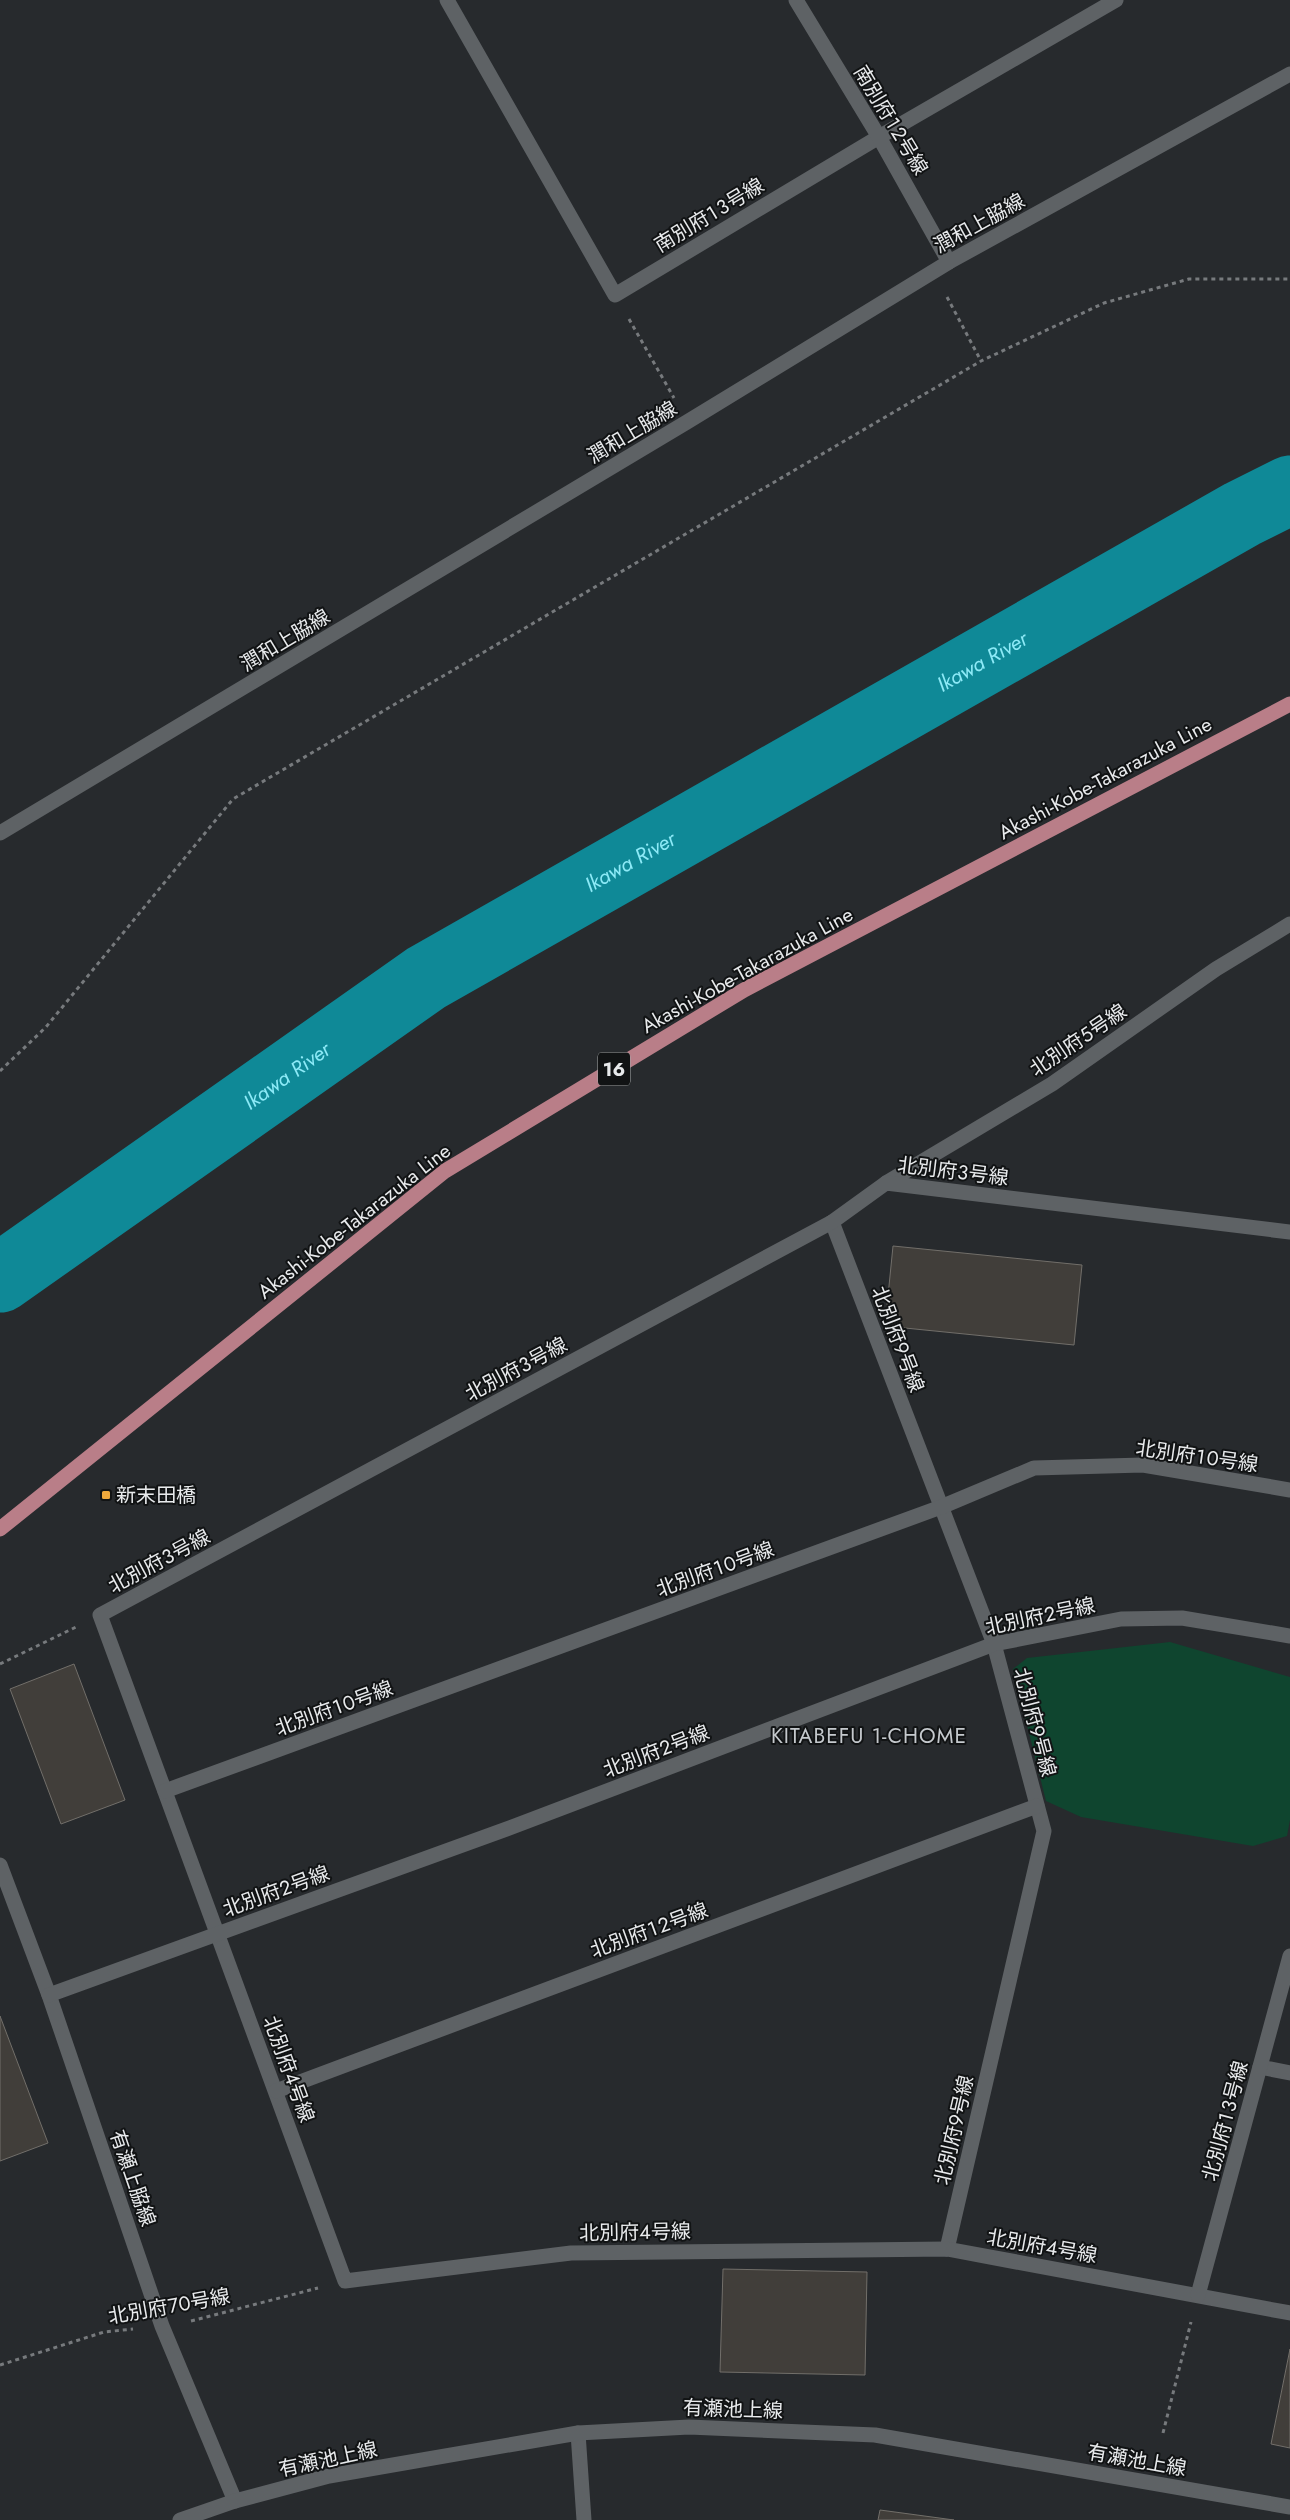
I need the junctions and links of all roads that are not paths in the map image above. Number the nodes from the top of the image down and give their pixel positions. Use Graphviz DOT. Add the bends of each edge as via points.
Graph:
graph roads {
  1 [pos="447,0"];
  2 [pos="796,0"];
  3 [pos="1115,0"];
  4 [pos="1290,74"];
  5 [pos="879,137"];
  6 [pos="950,262"];
  7 [pos="1290,704"];
  8 [pos="0,834"];
  9 [pos="1290,924"];
  10 [pos="886,1183"];
  11 [pos="832,1222"];
  12 [pos="1290,1232"];
  13 [pos="1290,1490"];
  14 [pos="941,1507"];
  15 [pos="0,1529"];
  16 [pos="1290,1636"];
  17 [pos="994,1644"];
  18 [pos="165,1791"];
  19 [pos="1037,1806"];
  20 [pos="0,1865"];
  21 [pos="218,1934"];
  22 [pos="1290,1956"];
  23 [pos="49,1995"];
  24 [pos="1260,2067"];
  25 [pos="1290,2073"];
  26 [pos="276,2091"];
  27 [pos="947,2249"];
  28 [pos="1198,2295"];
  29 [pos="1290,2313"];
  30 [pos="578,2433"];
  31 [pos="235,2501"];
  32 [pos="1290,2507"];
  33 [pos="180,2520"];
  34 [pos="584,2520"];
  1 -- 5 [label="street, 南別府１３号線" via="615,294"];
  2 -- 5 [label="street, 南別府１２号線"];
  3 -- 5 [label="street, 南別府１３号線"];
  4 -- 6 [label="street, 潤和上脇線"];
  5 -- 6 [label="street, 南別府１２号線"];
  6 -- 8 [label="street, 潤和上脇線"];
  7 -- 15 [label="main road, Akashi-Kobe-Takarazuka Line / 16" via="744,990 445,1171"];
  9 -- 10 [label="street, 北別府５号線" via="1216,969 1052,1084"];
  10 -- 11 [label="street, 北別府３号線"];
  10 -- 12 [label="street, 北別府３号線"];
  11 -- 14 [label="street, 北別府９号線"];
  11 -- 18 [label="street, 北別府３号線" via="100,1615"];
  13 -- 14 [label="street, 北別府１０号線" via="1143,1465 1034,1468"];
  14 -- 17 [label="street, 北別府９号線"];
  14 -- 18 [label="street, 北別府１０号線"];
  16 -- 17 [label="street, 北別府２号線" via="1182,1618 1120,1619"];
  17 -- 19 [label="street, 北別府９号線"];
  17 -- 21 [label="street, 北別府２号線" via="521,1824"];
  18 -- 21 [label="street, 北別府３号線"];
  19 -- 26 [label="street, 北別府１２号線"];
  19 -- 27 [label="street, 北別府９号線" via="1044,1831"];
  20 -- 23 [label="street, 有瀬上脇線"];
  21 -- 23 [label="street, 北別府２号線"];
  21 -- 26 [label="street, 北別府４号線"];
  22 -- 24 [label="street, 北別府１３号線"];
  23 -- 31 [label="street, 有瀬上脇線" via="162,2326"];
  24 -- 25 [label="street"];
  24 -- 28 [label="street, 北別府１３号線"];
  26 -- 27 [label="street, 北別府４号線" via="345,2281 571,2253"];
  27 -- 28 [label="street, 北別府４号線"];
  28 -- 29 [label="street, 北別府４号線"];
  30 -- 31 [label="street, 有瀬池上線" via="330,2476"];
  30 -- 32 [label="street, 有瀬池上線" via="689,2426 875,2435"];
  30 -- 34 [label="street"];
  31 -- 33 [label="street, 有瀬池上線"];
}
